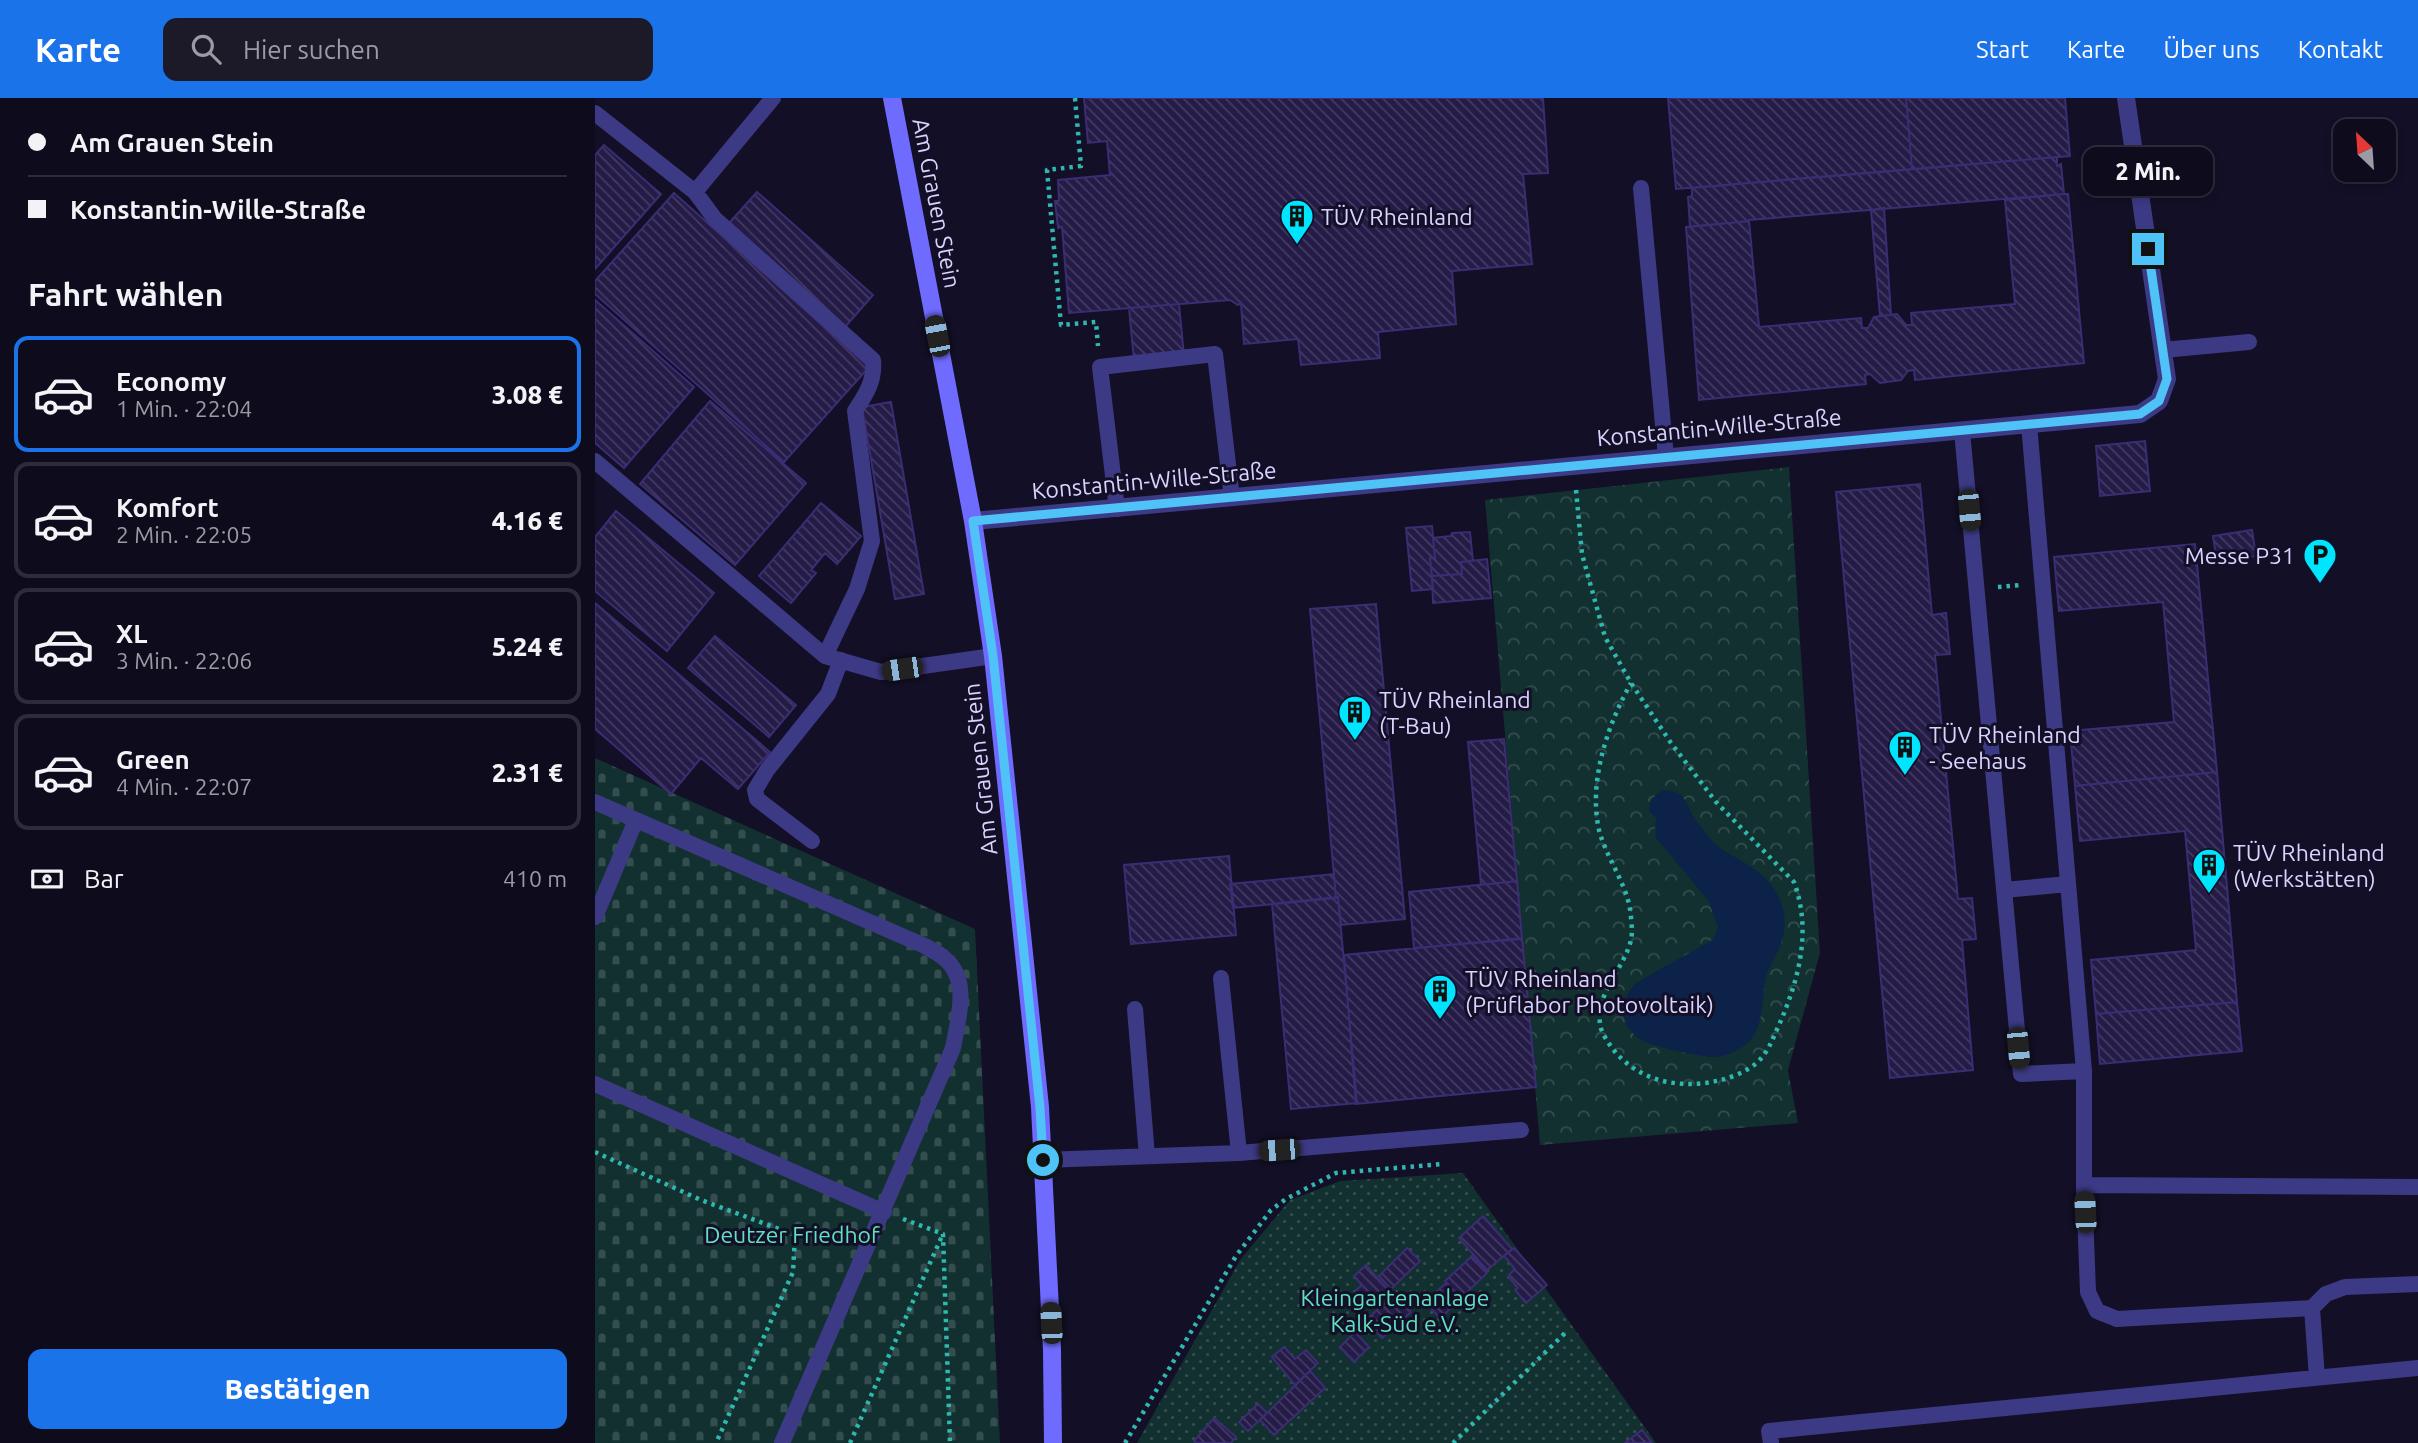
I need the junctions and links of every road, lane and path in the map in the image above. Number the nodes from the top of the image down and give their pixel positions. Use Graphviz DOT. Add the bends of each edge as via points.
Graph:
graph roads {
  1 [pos="773,98"];
  2 [pos="892,98"];
  3 [pos="1075,98"];
  4 [pos="2126,98"];
  5 [pos="595,113"];
  6 [pos="1641,188"];
  7 [pos="695,192"];
  8 [pos="2249,342"];
  9 [pos="2163,350"];
  10 [pos="1100,367"];
  11 [pos="2029,424"];
  12 [pos="1962,431"];
  13 [pos="1666,457"];
  14 [pos="595,461"];
  15 [pos="1574,465"];
  16 [pos="1232,498"];
  17 [pos="1117,509"];
  18 [pos="973,521"];
  19 [pos="2043,583"];
  20 [pos="1976,589"];
  21 [pos="825,656"];
  22 [pos="993,656"];
  23 [pos="841,660"];
  24 [pos="1631,683"];
  25 [pos="595,802"];
  26 [pos="636,821"];
  27 [pos="812,841"];
  28 [pos="2068,884"];
  29 [pos="2004,890"];
  30 [pos="595,917"];
  31 [pos="1221,978"];
  32 [pos="1135,1009"];
  33 [pos="2084,1071"];
  34 [pos="595,1084"];
  35 [pos="1521,1130"];
  36 [pos="595,1152"];
  37 [pos="1239,1153"];
  38 [pos="1147,1156"];
  39 [pos="1043,1160"];
  40 [pos="1453,1163"];
  41 [pos="2084,1185"];
  42 [pos="2418,1187"];
  43 [pos="884,1212"];
  44 [pos="943,1234"];
  45 [pos="2418,1284"];
  46 [pos="2312,1308"];
  47 [pos="1566,1332"];
  48 [pos="2418,1368"];
  49 [pos="2317,1378"];
  50 [pos="716,1443"];
  51 [pos="782,1443"];
  52 [pos="850,1443"];
  53 [pos="950,1443"];
  54 [pos="1053,1443"];
  55 [pos="1125,1443"];
  56 [pos="1453,1443"];
  57 [pos="1771,1443"];
  1 -- 7 [label="lane"];
  2 -- 18 [label="street, Am Grauen Stein"];
  3 -- 10 [label="path" via="1081,166 1047,170 1055,261 1061,325 1096,322"];
  4 -- 9 [label="street, Konstantin-Wille-Straße"];
  5 -- 7 [label="lane"];
  6 -- 13 [label="lane"];
  7 -- 21 [label="lane" via="715,219 873,360 874,375 855,411 872,541 857,589"];
  8 -- 9 [label="lane"];
  9 -- 11 [label="street, Konstantin-Wille-Straße" via="2167,379 2159,401 2140,414"];
  10 -- 16 [label="lane" via="1215,355"];
  10 -- 17 [label="lane"];
  11 -- 12 [label="street, Konstantin-Wille-Straße"];
  11 -- 19 [label="lane"];
  12 -- 13 [label="street, Konstantin-Wille-Straße"];
  12 -- 20 [label="lane"];
  13 -- 15 [label="street, Konstantin-Wille-Straße"];
  14 -- 21 [label="lane"];
  15 -- 16 [label="street, Konstantin-Wille-Straße"];
  15 -- 24 [label="path" via="1583,554 1605,637"];
  16 -- 17 [label="street, Konstantin-Wille-Straße"];
  17 -- 18 [label="street, Konstantin-Wille-Straße"];
  18 -- 22 [label="street, Am Grauen Stein"];
  19 -- 20 [label="path"];
  19 -- 28 [label="lane"];
  20 -- 29 [label="lane"];
  21 -- 23 [label="lane"];
  22 -- 23 [label="lane" via="881,672"];
  22 -- 39 [label="street, Am Grauen Stein"];
  23 -- 27 [label="lane" via="828,694 755,790 757,799"];
  24 -- 24 [label="path" via="1716,802 1794,882 1801,900 1804,922 1794,990 1766,1054 1732,1077 1700,1085 1665,1083 1641,1073 1619,1057 1600,1026 1606,991 1631,940 1630,907 1599,829 1597,793 1605,738"];
  25 -- 26 [label="lane"];
  26 -- 30 [label="lane"];
  26 -- 43 [label="lane" via="925,946 945,958 958,976 961,995 953,1048"];
  28 -- 29 [label="lane"];
  28 -- 33 [label="lane"];
  29 -- 33 [label="lane" via="2021,1074"];
  31 -- 37 [label="lane"];
  32 -- 38 [label="lane"];
  33 -- 41 [label="lane"];
  34 -- 43 [label="lane"];
  35 -- 37 [label="lane"];
  36 -- 50 [label="path" via="701,1200 795,1235 793,1272"];
  37 -- 38 [label="lane"];
  38 -- 39 [label="lane"];
  39 -- 54 [label="street, Am Grauen Stein"];
  40 -- 55 [label="path" via="1336,1173 1271,1210 1236,1256"];
  41 -- 42 [label="lane"];
  41 -- 46 [label="lane" via="2088,1292 2098,1311 2117,1318"];
  43 -- 44 [label="path"];
  43 -- 51 [label="lane"];
  44 -- 52 [label="path"];
  44 -- 53 [label="path"];
  45 -- 46 [label="lane" via="2345,1287 2326,1294"];
  46 -- 49 [label="lane"];
  47 -- 56 [label="path"];
  48 -- 49 [label="lane"];
  49 -- 57 [label="lane" via="1769,1431"];
}
